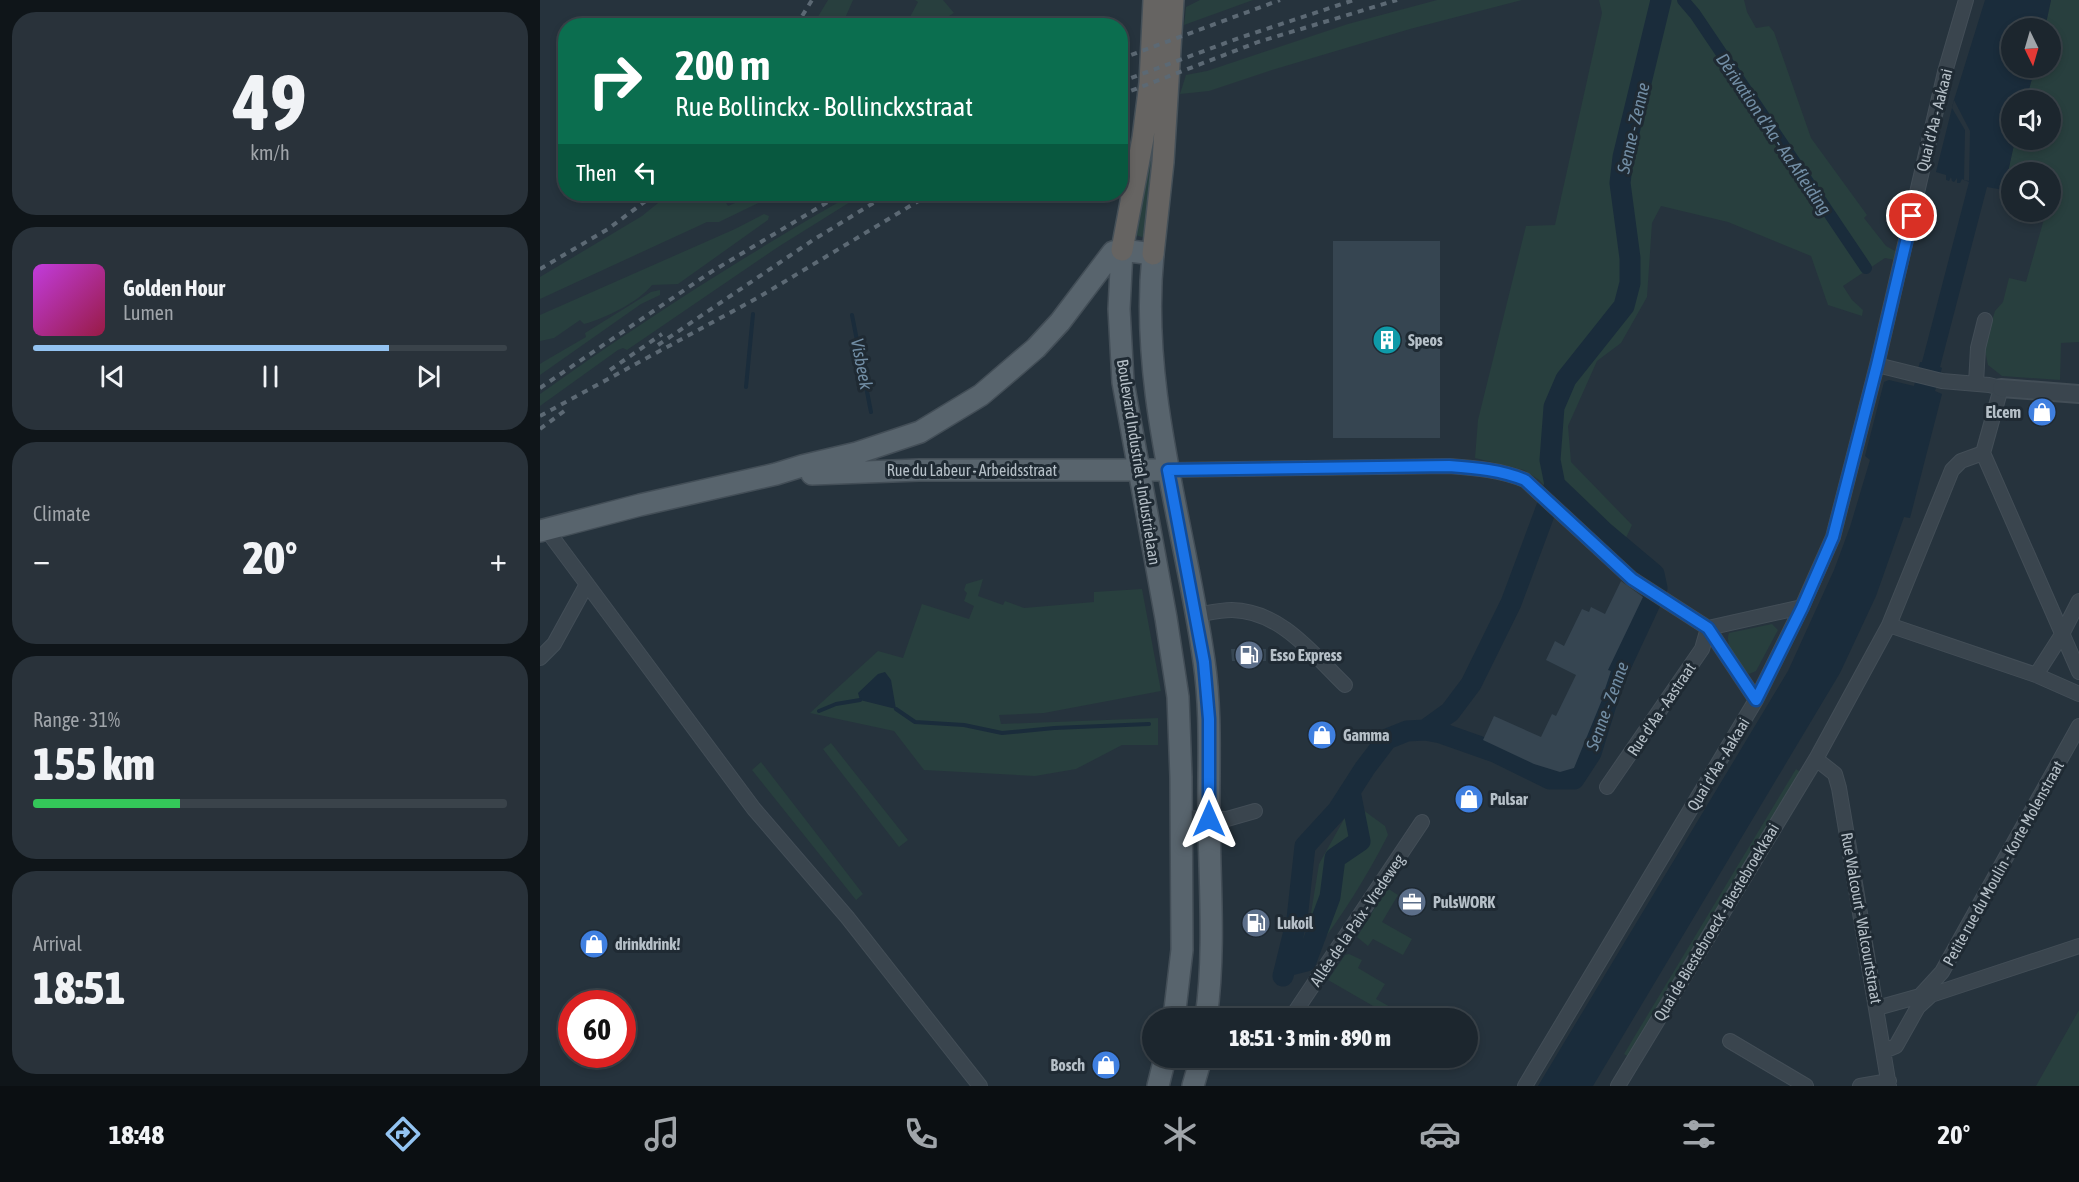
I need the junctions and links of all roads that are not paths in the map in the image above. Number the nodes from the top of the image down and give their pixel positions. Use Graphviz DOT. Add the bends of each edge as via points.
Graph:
graph roads {
  1 [pos="1154,0"];
  2 [pos="1173,0"];
  3 [pos="1966,0"];
  4 [pos="1122,250"];
  5 [pos="1153,254"];
  6 [pos="1985,320"];
  7 [pos="1884,366"];
  8 [pos="1976,383"];
  9 [pos="2001,388"];
  10 [pos="2079,394"];
  11 [pos="920,432"];
  12 [pos="866,450"];
  13 [pos="1983,453"];
  14 [pos="919,470"];
  15 [pos="1138,470"];
  16 [pos="1168,470"];
  17 [pos="873,471"];
  18 [pos="776,474"];
  19 [pos="543,530"];
  20 [pos="587,584"];
  21 [pos="2079,601"];
  22 [pos="1802,608"];
  23 [pos="1196,615"];
  24 [pos="1889,625"];
  25 [pos="1708,628"];
  26 [pos="2061,636"];
  27 [pos="540,657"];
  28 [pos="2079,672"];
  29 [pos="2036,675"];
  30 [pos="1345,685"];
  31 [pos="2079,694"];
  32 [pos="1756,700"];
  33 [pos="2079,726"];
  34 [pos="1816,759"];
  35 [pos="1607,787"];
  36 [pos="1255,811"];
  37 [pos="1182,818"];
  38 [pos="1209,819"];
  39 [pos="1422,822"];
  40 [pos="2079,946"];
  41 [pos="1942,972"];
  42 [pos="1951,987"];
  43 [pos="1922,998"];
  44 [pos="1175,1008"];
  45 [pos="1207,1008"];
  46 [pos="1298,1008"];
  47 [pos="1877,1008"];
  48 [pos="1730,1041"];
  49 [pos="1884,1051"];
  50 [pos="1162,1068"];
  51 [pos="1198,1068"];
  52 [pos="1889,1083"];
  53 [pos="980,1086"];
  54 [pos="1158,1086"];
  55 [pos="1193,1086"];
  56 [pos="1525,1086"];
  57 [pos="1618,1086"];
  58 [pos="1806,1086"];
  59 [pos="1860,1086"];
  1 -- 4 [label="highway, Boulevard Industriel - Industrielaan" via="1143,138"];
  2 -- 5 [label="highway, Boulevard Industriel - Industrielaan"];
  3 -- 7 [label="street, Quai d'Aa - Aakaai" via="1945,72"];
  4 -- 5 [label="main road"];
  4 -- 11 [label="main road" via="1113,252 1060,322 1012,371"];
  4 -- 15 [label="main road, Boulevard Industriel - Industrielaan" via="1120,347"];
  5 -- 16 [label="main road, Boulevard Industriel - Industrielaan" via="1151,346"];
  6 -- 8 [label="street"];
  7 -- 8 [label="street" via="1942,381"];
  7 -- 22 [label="street, Quai d'Aa - Aakaai" via="1833,537"];
  8 -- 9 [label="street"];
  9 -- 10 [label="street"];
  9 -- 13 [label="street"];
  11 -- 12 [label="main road"];
  11 -- 14 [label="main road" via="910,442 909,450"];
  12 -- 17 [label="main road"];
  12 -- 18 [label="main road"];
  13 -- 24 [label="street, Quai de Biestebroeck - Biestebroekkaai" via="1961,461 1952,470"];
  13 -- 26 [label="street"];
  14 -- 15 [label="main road, Rue du Labeur - Arbeidsstraat"];
  14 -- 17 [label="main road, Rue du Labeur - Arbeidsstraat"];
  15 -- 16 [label="main road, Rue du Labeur - Arbeidsstraat"];
  15 -- 37 [label="main road, Boulevard Industriel - Industrielaan" via="1178,697"];
  16 -- 23 [label="main road, Boulevard Industriel - Industrielaan"];
  16 -- 25 [label="street" via="1449,466 1483,468 1515,476 1539,492 1632,579"];
  17 -- 18 [label="main road, Rue du Labeur - Arbeidsstraat"];
  18 -- 19 [label="main road"];
  19 -- 20 [label="street"];
  20 -- 27 [label="street" via="554,645"];
  20 -- 53 [label="street" via="754,809 847,917"];
  21 -- 26 [label="street"];
  22 -- 25 [label="street"];
  22 -- 32 [label="street, Quai d'Aa - Aakaai"];
  23 -- 30 [label="street" via="1234,610 1267,618 1289,631"];
  23 -- 38 [label="main road, Boulevard Industriel - Industrielaan" via="1209,719"];
  24 -- 29 [label="street"];
  24 -- 34 [label="street, Quai de Biestebroeck - Biestebroekkaai"];
  25 -- 32 [label="street"];
  25 -- 35 [label="street, Rue d'Aa - Aastraat" via="1702,649"];
  26 -- 28 [label="street"];
  26 -- 29 [label="street"];
  29 -- 31 [label="street"];
  32 -- 56 [label="street, Quai d'Aa - Aakaai"];
  33 -- 41 [label="street, Petite rue du Moulin - Korte Molenstraat"];
  34 -- 47 [label="street, Rue Walcourt - Walcourtstraat" via="1835,774 1839,788"];
  34 -- 57 [label="street, Quai de Biestebroeck - Biestebroekkaai"];
  36 -- 38 [label="street" via="1227,819"];
  37 -- 38 [label="street"];
  37 -- 44 [label="main road, Boulevard Industriel - Industrielaan" via="1182,950"];
  38 -- 45 [label="main road, Boulevard Industriel - Industrielaan"];
  39 -- 46 [label="street, Allée de la Paix - Vredeweg"];
  40 -- 42 [label="street"];
  41 -- 42 [label="street"];
  41 -- 43 [label="street, Petite rue du Moulin - Korte Molenstraat"];
  42 -- 43 [label="street"];
  43 -- 47 [label="street"];
  43 -- 49 [label="street, Petite rue du Moulin - Korte Molenstraat" via="1896,1046"];
  47 -- 49 [label="street, Rue Walcourt - Walcourtstraat"];
  48 -- 58 [label="street"];
  49 -- 52 [label="street, Rue Walcourt - Walcourtstraat"];
  50 -- 54 [label="main road"];
  51 -- 55 [label="main road"];
  52 -- 59 [label="street"];
}
